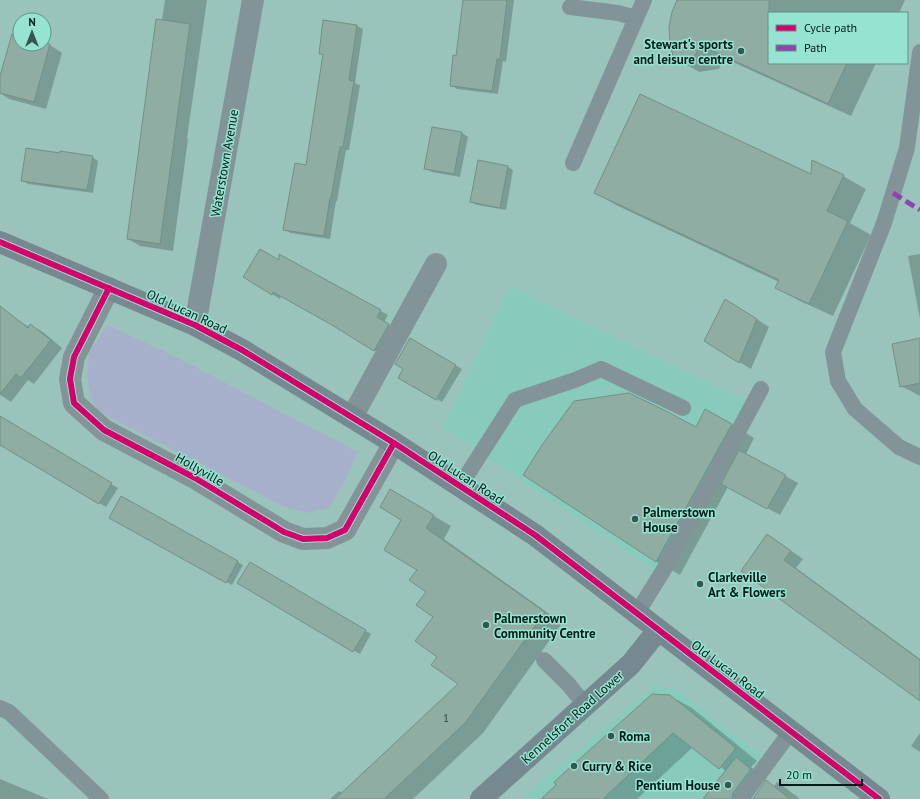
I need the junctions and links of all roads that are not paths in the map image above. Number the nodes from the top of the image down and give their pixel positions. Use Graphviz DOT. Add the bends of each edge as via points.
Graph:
graph roads {
  1 [pos="253,0"];
  2 [pos="644,0"];
  3 [pos="570,8"];
  4 [pos="636,18"];
  5 [pos="920,52"];
  6 [pos="573,163"];
  7 [pos="0,242"];
  8 [pos="436,264"];
  9 [pos="109,288"];
  10 [pos="195,325"];
  11 [pos="761,389"];
  12 [pos="683,408"];
  13 [pos="352,417"];
  14 [pos="394,443"];
  15 [pos="920,457"];
  16 [pos="460,486"];
  17 [pos="637,613"];
  18 [pos="658,630"];
  19 [pos="544,660"];
  20 [pos="585,705"];
  21 [pos="0,708"];
  22 [pos="791,732"];
  23 [pos="101,799"];
  24 [pos="481,799"];
  25 [pos="741,799"];
  26 [pos="879,799"];
  1 -- 10 [label="street, Waterstown Avenue"];
  2 -- 4 [label="lane"];
  3 -- 4 [label="lane" via="618,13"];
  4 -- 6 [label="lane"];
  5 -- 15 [label="lane" via="907,148 884,223 833,352 838,381 855,409 899,447"];
  7 -- 9 [label="street, Old Lucan Road"];
  8 -- 13 [label="street"];
  9 -- 10 [label="street, Old Lucan Road"];
  9 -- 14 [label="street, Hollyville" via="74,357 70,379 74,403 104,430 195,478 284,532 303,539 327,538 345,530"];
  10 -- 13 [label="street, Old Lucan Road" via="242,350"];
  11 -- 17 [label="lane" via="663,571"];
  12 -- 16 [label="lane" via="601,369 515,400"];
  13 -- 14 [label="street, Old Lucan Road"];
  14 -- 16 [label="street, Old Lucan Road"];
  16 -- 17 [label="street, Old Lucan Road" via="535,535"];
  17 -- 18 [label="street, Old Lucan Road"];
  18 -- 20 [label="street, Kennelsfort Road Lower" via="631,664"];
  18 -- 22 [label="street, Old Lucan Road"];
  19 -- 20 [label="lane"];
  20 -- 24 [label="street, Kennelsfort Road Lower"];
  21 -- 23 [label="lane" via="9,712"];
  22 -- 25 [label="lane"];
  22 -- 26 [label="street, Old Lucan Road"];
}
